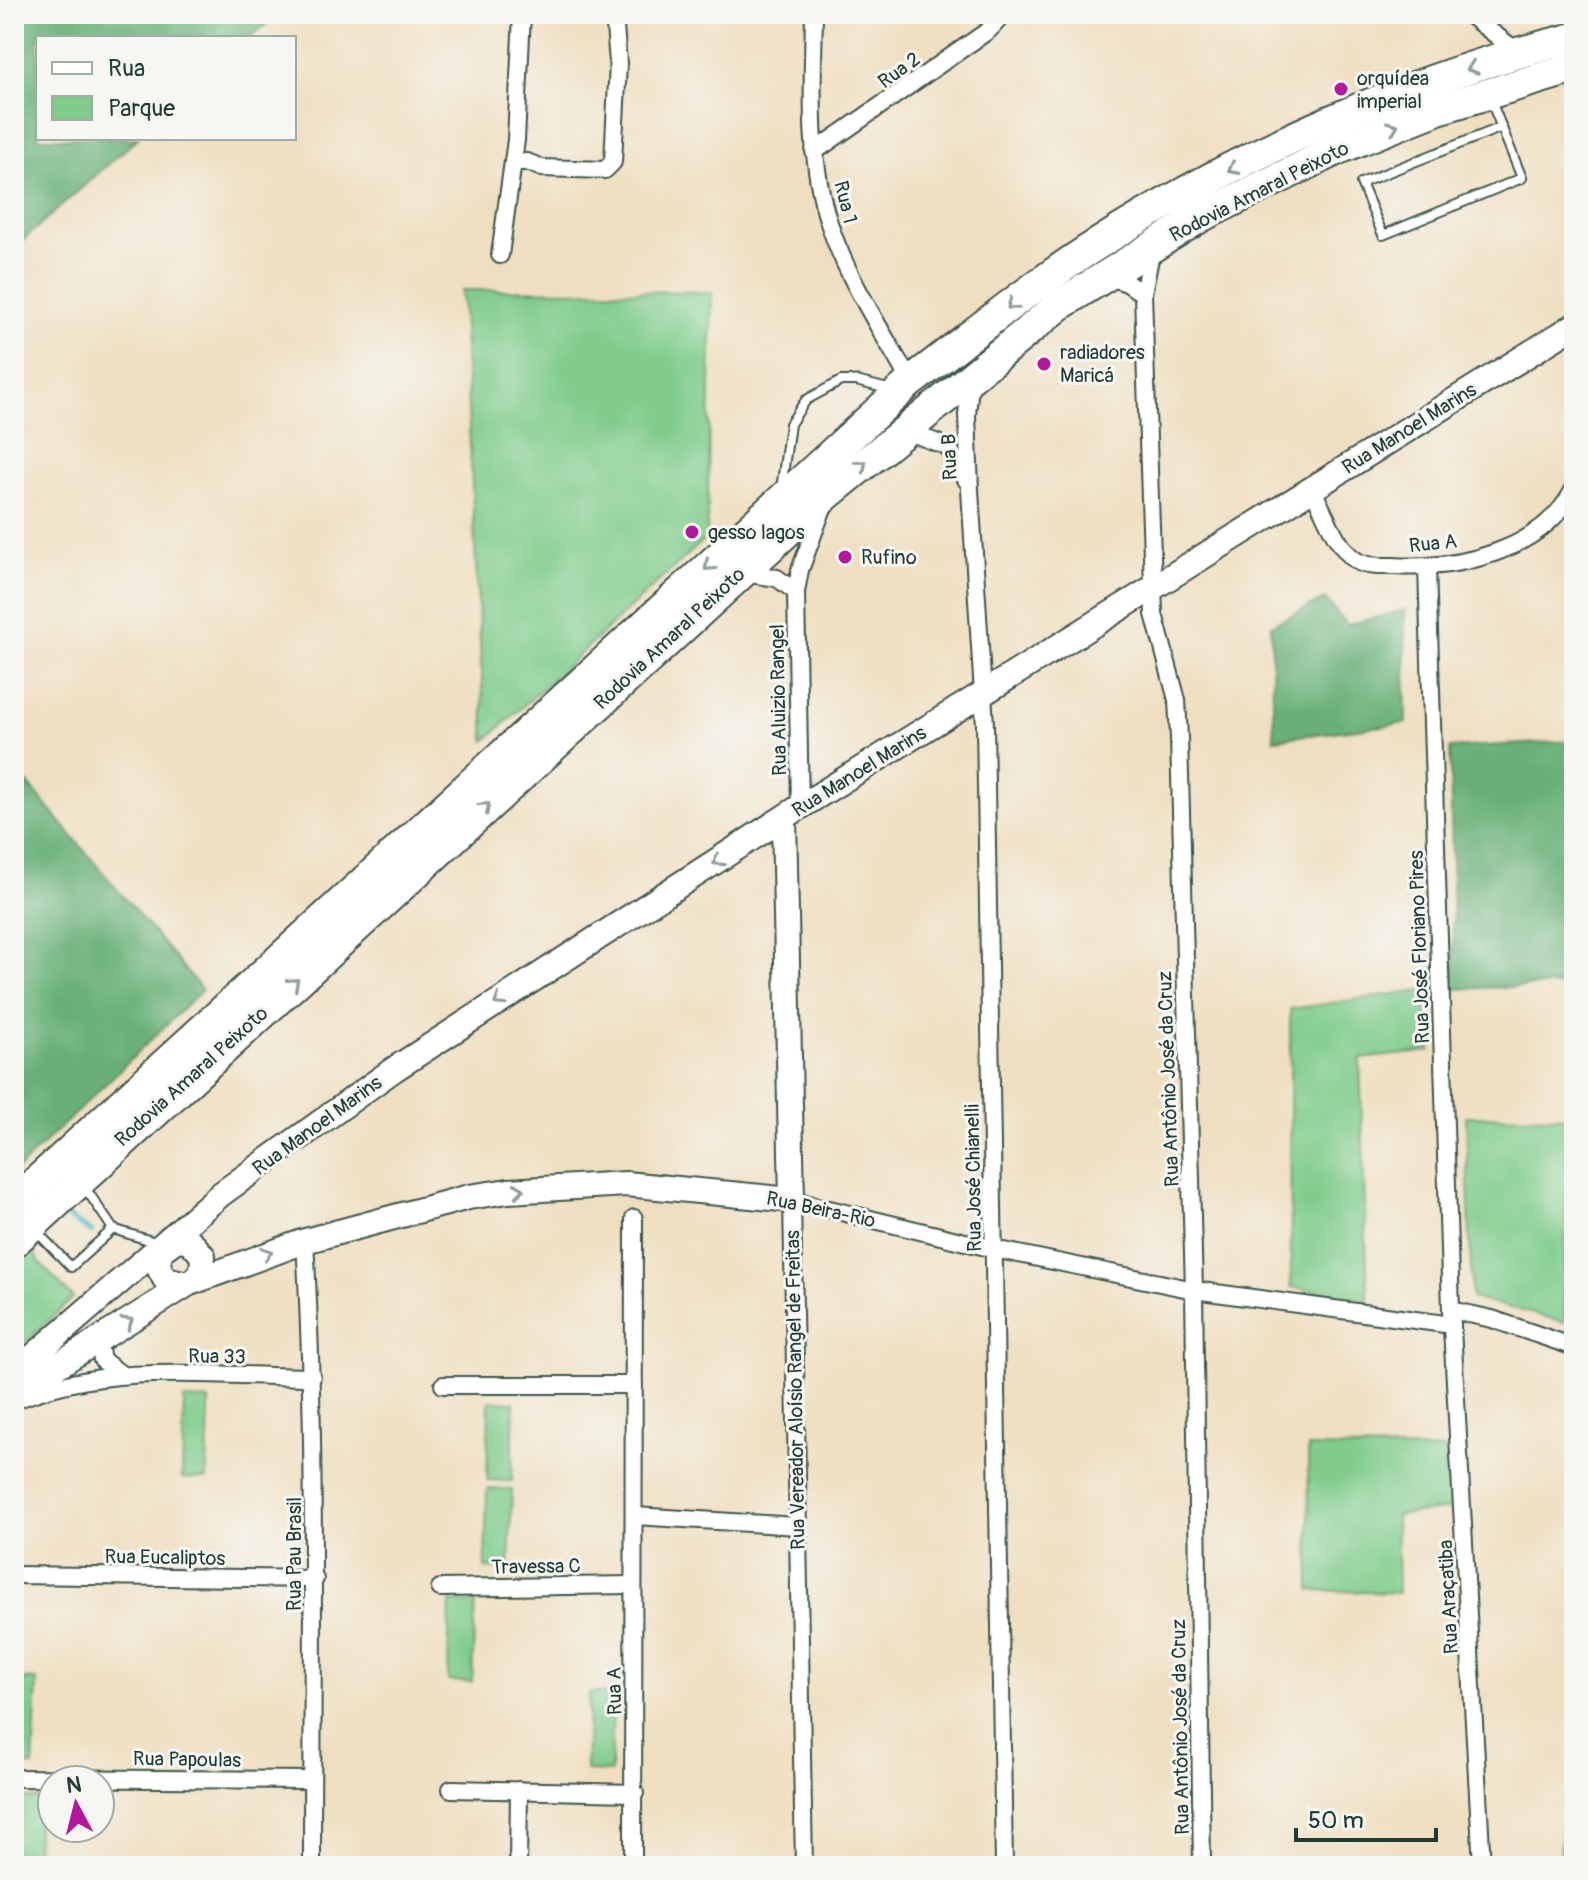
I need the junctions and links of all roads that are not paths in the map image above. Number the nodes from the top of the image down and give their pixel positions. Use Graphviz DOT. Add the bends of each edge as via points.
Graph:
graph roads {
  1 [pos="522,14"];
  2 [pos="614,14"];
  3 [pos="814,14"];
  4 [pos="1004,14"];
  5 [pos="1468,14"];
  6 [pos="1574,38"];
  7 [pos="1518,52"];
  8 [pos="1574,68"];
  9 [pos="1488,93"];
  10 [pos="1502,127"];
  11 [pos="814,152"];
  12 [pos="513,162"];
  13 [pos="1152,247"];
  14 [pos="500,255"];
  15 [pos="1106,276"];
  16 [pos="1143,294"];
  17 [pos="1574,326"];
  18 [pos="971,377"];
  19 [pos="904,387"];
  20 [pos="904,430"];
  21 [pos="1312,489"];
  22 [pos="1574,489"];
  23 [pos="970,490"];
  24 [pos="829,493"];
  25 [pos="780,501"];
  26 [pos="1427,568"];
  27 [pos="740,573"];
  28 [pos="1153,586"];
  29 [pos="796,592"];
  30 [pos="985,692"];
  31 [pos="792,812"];
  32 [pos="79,1179"];
  33 [pos="792,1200"];
  34 [pos="634,1218"];
  35 [pos="20,1223"];
  36 [pos="113,1229"];
  37 [pos="305,1241"];
  38 [pos="165,1245"];
  39 [pos="994,1249"];
  40 [pos="194,1280"];
  41 [pos="1194,1290"];
  42 [pos="1451,1317"];
  43 [pos="98,1340"];
  44 [pos="1574,1347"];
  45 [pos="14,1373"];
  46 [pos="121,1374"];
  47 [pos="312,1377"];
  48 [pos="443,1385"];
  49 [pos="634,1385"];
  50 [pos="14,1393"];
  51 [pos="14,1401"];
  52 [pos="635,1516"];
  53 [pos="798,1526"];
  54 [pos="14,1575"];
  55 [pos="315,1579"];
  56 [pos="633,1585"];
  57 [pos="440,1588"];
  58 [pos="14,1778"];
  59 [pos="312,1780"];
  60 [pos="451,1789"];
  61 [pos="519,1790"];
  62 [pos="635,1793"];
  63 [pos="312,1866"];
  64 [pos="518,1866"];
  65 [pos="633,1866"];
  66 [pos="804,1866"];
  67 [pos="1004,1866"];
  68 [pos="1202,1866"];
  69 [pos="1482,1866"];
  1 -- 12 [label="street"];
  2 -- 12 [label="street" via="618,63 613,162 605,170 589,172"];
  3 -- 11 [label="street, Rua 1"];
  4 -- 11 [label="street, Rua 2" via="989,30"];
  5 -- 7 [label="street"];
  6 -- 7 [label="highway, Rodovia Amaral Peixoto"];
  7 -- 19 [label="highway, Rodovia Amaral Peixoto, one-way" via="1425,84 1245,162 1096,245"];
  8 -- 9 [label="highway, Rodovia Amaral Peixoto"];
  9 -- 10 [label="lane"];
  13 -- 9 [label="highway, Rodovia Amaral Peixoto, one-way" via="1200,217 1338,149"];
  10 -- 10 [label="lane" via="1522,178 1383,235 1361,183"];
  11 -- 19 [label="street, Rua 1" via="827,220"];
  12 -- 14 [label="street"];
  13 -- 15 [label="highway, Rodovia Amaral Peixoto"];
  13 -- 16 [label="street"];
  15 -- 16 [label="street"];
  15 -- 18 [label="highway, Rodovia Amaral Peixoto" via="1061,304"];
  16 -- 28 [label="street, Rua Antônio José da Cruz"];
  17 -- 21 [label="main road, Rua Manoel Marins"];
  18 -- 20 [label="highway, Rodovia Amaral Peixoto"];
  18 -- 23 [label="street, Rua B"];
  19 -- 25 [label="highway, Rodovia Amaral Peixoto"];
  19 -- 25 [label="lane" via="841,381 806,400 790,424"];
  20 -- 23 [label="street, Rua B" via="948,447"];
  24 -- 20 [label="highway, Rodovia Amaral Peixoto, one-way"];
  21 -- 26 [label="street, Rua A" via="1347,552 1359,563"];
  21 -- 28 [label="main road, Rua Manoel Marins"];
  22 -- 26 [label="street, Rua A" via="1563,510 1514,544"];
  23 -- 30 [label="street, Rua José Chianelli"];
  24 -- 27 [label="highway, Rodovia Amaral Peixoto"];
  24 -- 29 [label="street, Rua Aluizio Rangel"];
  25 -- 35 [label="highway, Rodovia Amaral Peixoto, one-way"];
  26 -- 42 [label="street, Rua José Floriano Pires"];
  27 -- 29 [label="street" via="777,578"];
  32 -- 27 [label="highway, Rodovia Amaral Peixoto, one-way"];
  28 -- 30 [label="main road, Rua Manoel Marins"];
  28 -- 41 [label="street, Rua Antônio José da Cruz" via="1157,628 1177,700"];
  29 -- 31 [label="street, Rua Aluizio Rangel"];
  30 -- 31 [label="main road, Rua Manoel Marins"];
  30 -- 39 [label="street, Rua José Chianelli"];
  31 -- 33 [label="main road, Rua Vereador Aloísio Rangel de Freitas"];
  31 -- 38 [label="main road, Rua Manoel Marins, one-way" via="393,1070 221,1194"];
  32 -- 35 [label="highway, Rodovia Amaral Peixoto"];
  32 -- 36 [label="lane"];
  37 -- 33 [label="main road, Rua Beira-Rio, one-way" via="469,1197 550,1187 626,1184"];
  33 -- 39 [label="street, Rua Beira-Rio"];
  33 -- 53 [label="street, Rua Vereador Aloísio Rangel de Freitas"];
  34 -- 49 [label="street, Rua A"];
  35 -- 36 [label="lane" via="71,1267"];
  36 -- 38 [label="lane"];
  40 -- 37 [label="main road, Rua Beira-Rio, one-way"];
  37 -- 47 [label="street, Rua Pau Brasil"];
  38 -- 40 [label="main road" via="184,1239 196,1245 203,1263"];
  38 -- 45 [label="main road, Rua Manoel Marins"];
  39 -- 41 [label="street, Rua Beira-Rio"];
  39 -- 67 [label="street, Rua José Chianelli"];
  43 -- 40 [label="main road, Rua Beira-Rio, one-way"];
  41 -- 42 [label="street, Rua Beira-Rio"];
  41 -- 68 [label="street, Rua Antônio José da Cruz"];
  42 -- 44 [label="street, Rua Beira-Rio" via="1492,1319"];
  42 -- 69 [label="street, Rua Araçatiba"];
  43 -- 46 [label="street" via="102,1360"];
  43 -- 50 [label="main road, Rua Beira-Rio"];
  46 -- 47 [label="street, Rua 33"];
  46 -- 51 [label="street, Rua 33" via="56,1384"];
  47 -- 55 [label="street, Rua Pau Brasil"];
  48 -- 49 [label="street"];
  49 -- 52 [label="street, Rua A"];
  52 -- 53 [label="street"];
  52 -- 56 [label="street, Rua A"];
  53 -- 66 [label="street, Rua Vereador Aloísio Rangel de Freitas"];
  54 -- 55 [label="street, Rua Eucaliptos"];
  55 -- 59 [label="street, Rua Pau Brasil"];
  56 -- 57 [label="street, Travessa C"];
  56 -- 62 [label="street, Rua A"];
  58 -- 59 [label="street, Rua Papoulas"];
  59 -- 63 [label="street, Rua Pau Brasil"];
  60 -- 61 [label="street"];
  61 -- 62 [label="street"];
  61 -- 64 [label="street"];
  62 -- 65 [label="street, Rua A"];
}
